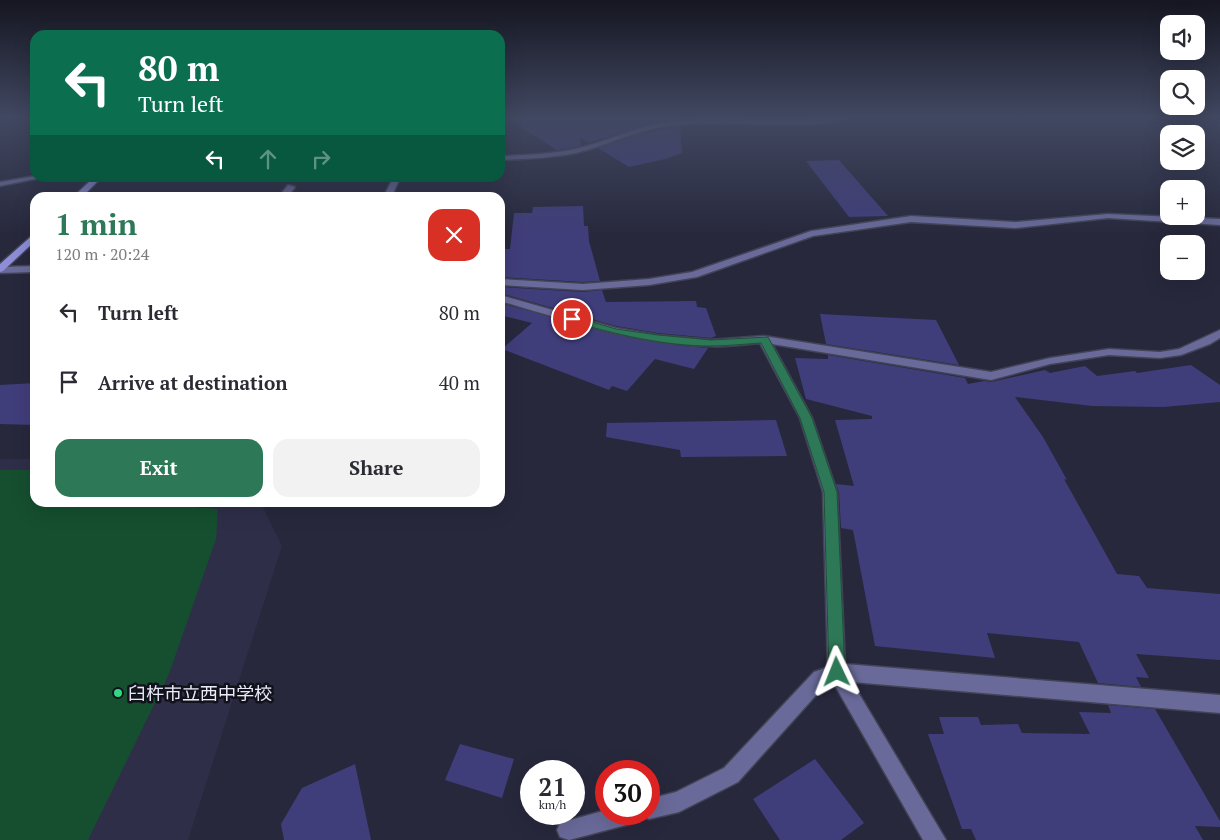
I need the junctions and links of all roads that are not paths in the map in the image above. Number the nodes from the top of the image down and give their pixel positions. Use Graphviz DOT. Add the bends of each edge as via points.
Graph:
graph roads {
  1 [pos="30,179"];
  2 [pos="93,182"];
  3 [pos="0,184"];
  4 [pos="291,187"];
  5 [pos="82,192"];
  6 [pos="287,192"];
  7 [pos="1220,222"];
  8 [pos="30,241"];
  9 [pos="0,269"];
  10 [pos="30,269"];
  11 [pos="505,282"];
  12 [pos="505,299"];
  13 [pos="1220,333"];
  14 [pos="764,339"];
  15 [pos="837,672"];
  16 [pos="1220,704"];
  17 [pos="660,807"];
  18 [pos="595,823"];
  19 [pos="567,830"];
  20 [pos="934,840"];
  1 -- 3 [label="street"];
  2 -- 5 [label="street"];
  4 -- 6 [label="street"];
  7 -- 11 [label="street" via="1108,216 1034,224 911,219 811,234 694,274 649,282 583,288"];
  8 -- 9 [label="street"];
  9 -- 10 [label="street"];
  12 -- 14 [label="street" via="615,332 711,343"];
  13 -- 14 [label="street" via="1181,352 1160,355 1108,352 1050,361 991,376"];
  14 -- 15 [label="street" via="806,418 830,492"];
  15 -- 16 [label="street"];
  15 -- 17 [label="street" via="820,678 732,775 680,802"];
  15 -- 20 [label="street"];
  18 -- 19 [label="street"];
}
